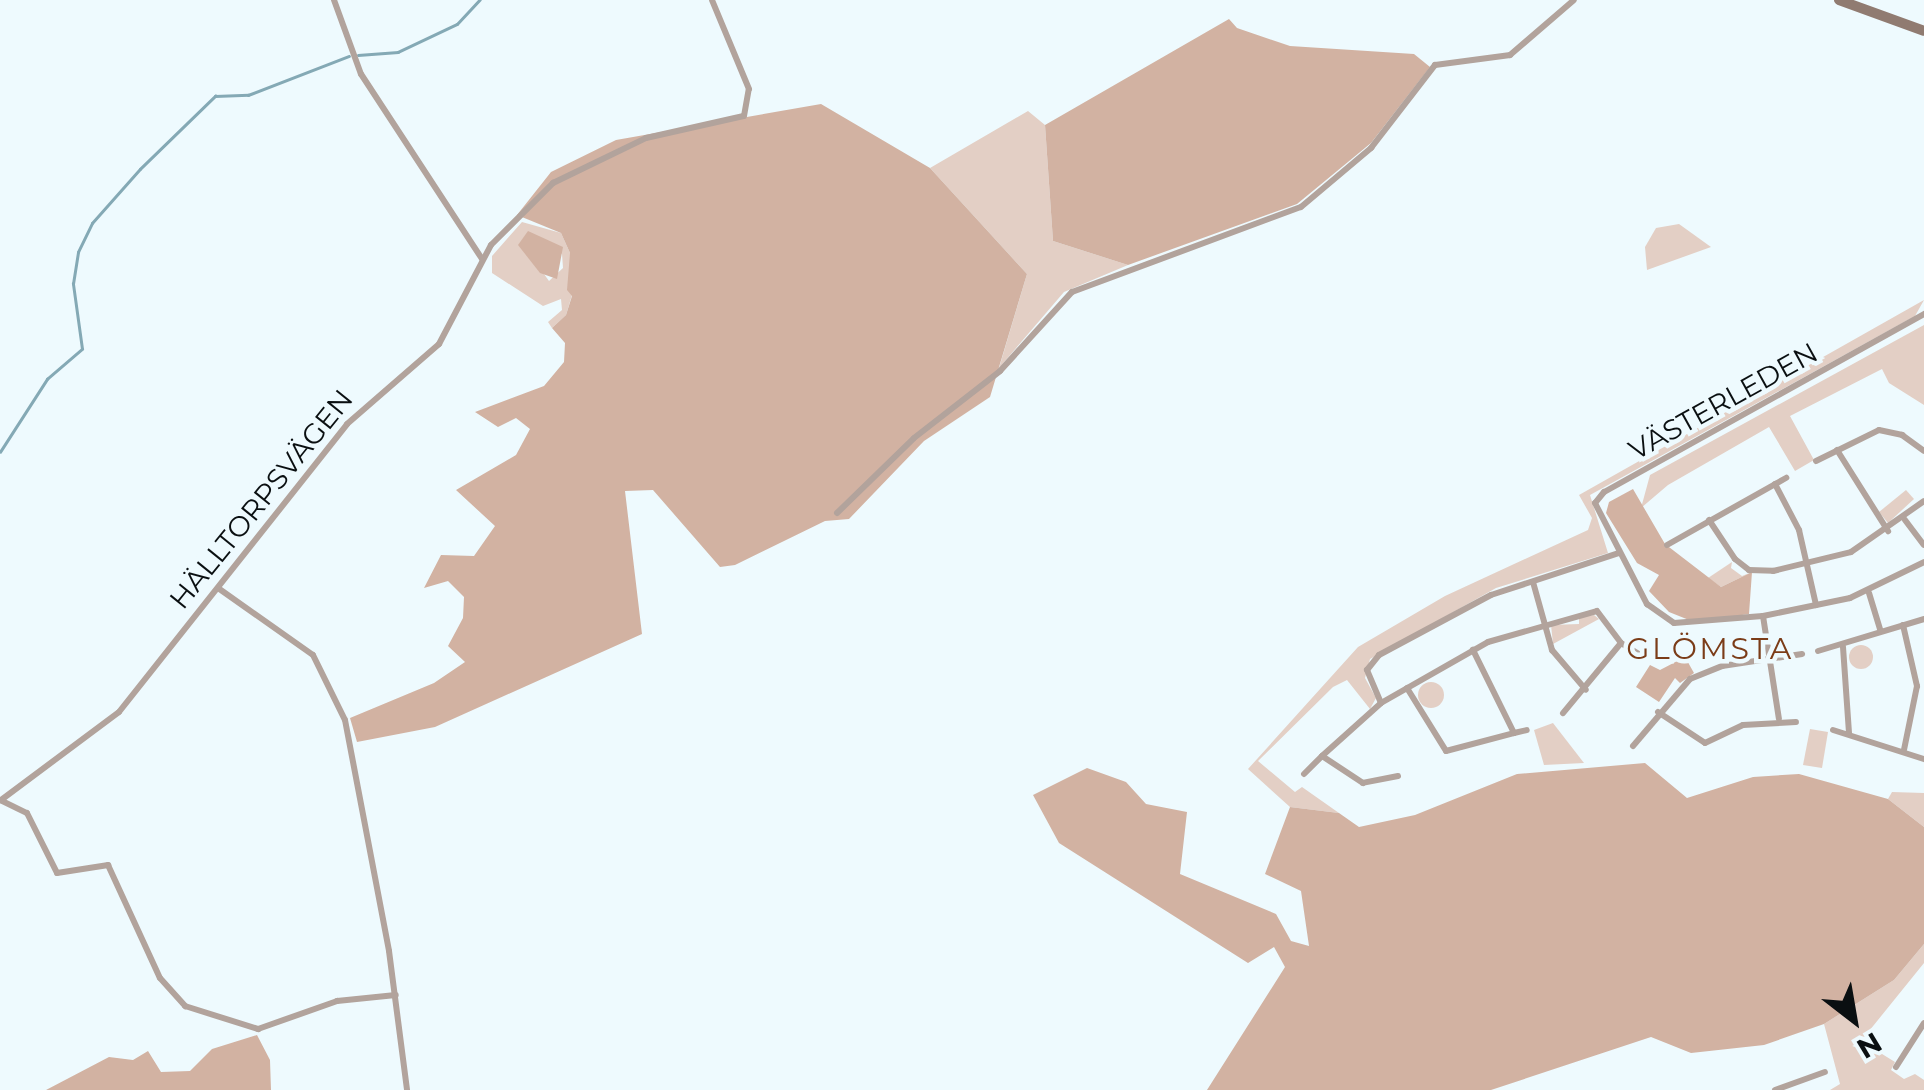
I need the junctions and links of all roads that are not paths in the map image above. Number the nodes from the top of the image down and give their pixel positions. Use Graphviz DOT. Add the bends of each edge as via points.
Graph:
graph roads {
  1 [pos="334,0"];
  2 [pos="712,0"];
  3 [pos="1574,0"];
  4 [pos="1839,0"];
  5 [pos="1924,31"];
  6 [pos="482,260"];
  7 [pos="1924,314"];
  8 [pos="1837,450"];
  9 [pos="1924,451"];
  10 [pos="1816,461"];
  11 [pos="1786,478"];
  12 [pos="1775,484"];
  13 [pos="1924,501"];
  14 [pos="837,513"];
  15 [pos="1709,520"];
  16 [pos="1905,520"];
  17 [pos="1888,531"];
  18 [pos="1667,545"];
  19 [pos="1924,545"];
  20 [pos="1619,554"];
  21 [pos="1924,562"];
  22 [pos="1810,565"];
  23 [pos="1533,582"];
  24 [pos="218,588"];
  25 [pos="1868,592"];
  26 [pos="1816,604"];
  27 [pos="1764,616"];
  28 [pos="1924,619"];
  29 [pos="1542,623"];
  30 [pos="1903,625"];
  31 [pos="1880,630"];
  32 [pos="1621,643"];
  33 [pos="1843,647"];
  34 [pos="1473,650"];
  35 [pos="1818,651"];
  36 [pos="1802,654"];
  37 [pos="1640,655"];
  38 [pos="1770,659"];
  39 [pos="1407,688"];
  40 [pos="1586,690"];
  41 [pos="1381,703"];
  42 [pos="1658,712"];
  43 [pos="1564,714"];
  44 [pos="1779,718"];
  45 [pos="1796,722"];
  46 [pos="1527,730"];
  47 [pos="1832,730"];
  48 [pos="1514,732"];
  49 [pos="1849,733"];
  50 [pos="1633,746"];
  51 [pos="1904,750"];
  52 [pos="1322,756"];
  53 [pos="1924,758"];
  54 [pos="1304,774"];
  55 [pos="1398,776"];
  56 [pos="1,800"];
  57 [pos="396,995"];
  58 [pos="1924,1023"];
  59 [pos="1896,1067"];
  60 [pos="1825,1072"];
  61 [pos="407,1090"];
  62 [pos="1776,1090"];
  1 -- 6 [label="street" via="361,74"];
  2 -- 6 [label="street, HÄLLTORPSVÄGEN" via="749,89 744,116 646,138 572,170 510,224"];
  3 -- 14 [label="street" via="1510,55 1435,65 1371,148 1288,214 1072,292 1000,371 897,453"];
  4 -- 5 [label="main road"];
  6 -- 24 [label="street, HÄLLTORPSVÄGEN" via="439,344 347,424"];
  7 -- 20 [label="street, VÄSTERLEDEN" via="1604,492 1596,507"];
  8 -- 9 [label="street" via="1887,430"];
  8 -- 10 [label="street"];
  8 -- 17 [label="street"];
  11 -- 12 [label="street"];
  12 -- 15 [label="street"];
  12 -- 22 [label="street"];
  13 -- 16 [label="street"];
  15 -- 18 [label="street"];
  15 -- 22 [label="street" via="1750,570"];
  16 -- 17 [label="street"];
  16 -- 19 [label="street"];
  17 -- 22 [label="street"];
  20 -- 23 [label="street"];
  20 -- 27 [label="street" via="1647,604 1674,624"];
  21 -- 25 [label="street"];
  22 -- 26 [label="street"];
  23 -- 29 [label="street"];
  23 -- 41 [label="street" via="1480,600 1372,660 1366,670"];
  24 -- 56 [label="street, HÄLLTORPSVÄGEN" via="113,719"];
  24 -- 57 [label="street" via="313,655 336,696 352,743"];
  25 -- 26 [label="street"];
  25 -- 31 [label="street"];
  26 -- 27 [label="street"];
  27 -- 38 [label="street"];
  28 -- 30 [label="street"];
  29 -- 32 [label="street" via="1597,610"];
  29 -- 34 [label="street"];
  29 -- 40 [label="street" via="1558,659"];
  30 -- 31 [label="street"];
  30 -- 51 [label="street" via="1917,686"];
  31 -- 33 [label="street"];
  32 -- 37 [label="street"];
  32 -- 40 [label="street"];
  33 -- 35 [label="street"];
  33 -- 49 [label="street"];
  34 -- 39 [label="street"];
  34 -- 48 [label="street"];
  36 -- 38 [label="street"];
  38 -- 42 [label="street" via="1697,676"];
  38 -- 44 [label="street"];
  39 -- 41 [label="street"];
  39 -- 48 [label="street" via="1446,752"];
  40 -- 43 [label="street"];
  41 -- 52 [label="street"];
  42 -- 44 [label="street" via="1706,743 1743,725"];
  42 -- 50 [label="street"];
  44 -- 45 [label="street"];
  46 -- 48 [label="street"];
  47 -- 49 [label="street"];
  49 -- 51 [label="street"];
  51 -- 53 [label="street"];
  52 -- 54 [label="street"];
  52 -- 55 [label="street" via="1363,783"];
  56 -- 57 [label="street" via="27,812 57,872 108,865 160,978 185,1006 258,1028 337,1001"];
  57 -- 61 [label="street"];
  58 -- 59 [label="street"];
  60 -- 62 [label="street"];
}
